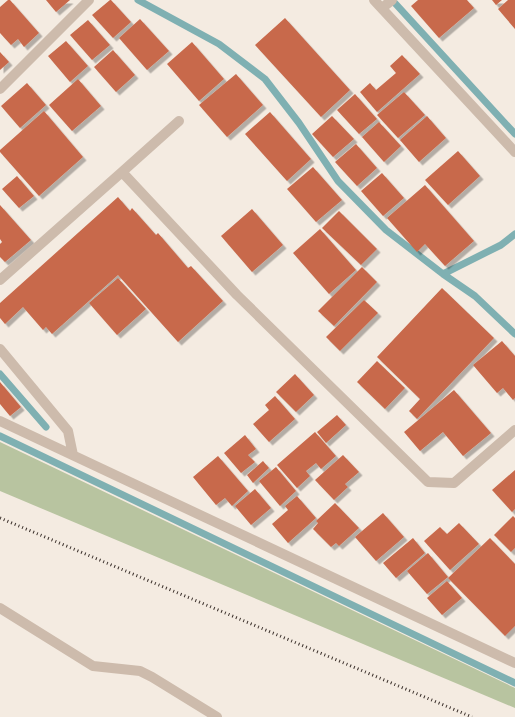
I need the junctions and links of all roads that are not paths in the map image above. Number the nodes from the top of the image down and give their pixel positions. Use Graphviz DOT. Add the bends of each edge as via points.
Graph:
graph roads {
  1 [pos="89,0"];
  2 [pos="374,0"];
  3 [pos="387,4"];
  4 [pos="0,89"];
  5 [pos="179,121"];
  6 [pos="515,152"];
  7 [pos="122,172"];
  8 [pos="0,280"];
  9 [pos="0,349"];
  10 [pos="0,421"];
  11 [pos="515,430"];
  12 [pos="73,455"];
  13 [pos="0,608"];
  14 [pos="515,663"];
  15 [pos="217,717"];
  1 -- 4 [label="street"];
  2 -- 3 [label="street"];
  3 -- 6 [label="street"];
  5 -- 7 [label="street"];
  7 -- 8 [label="street"];
  7 -- 11 [label="street" via="237,295 428,482 454,483"];
  9 -- 12 [label="street" via="68,431"];
  10 -- 12 [label="street"];
  12 -- 14 [label="street"];
  13 -- 15 [label="street" via="93,666 140,671"];
}
